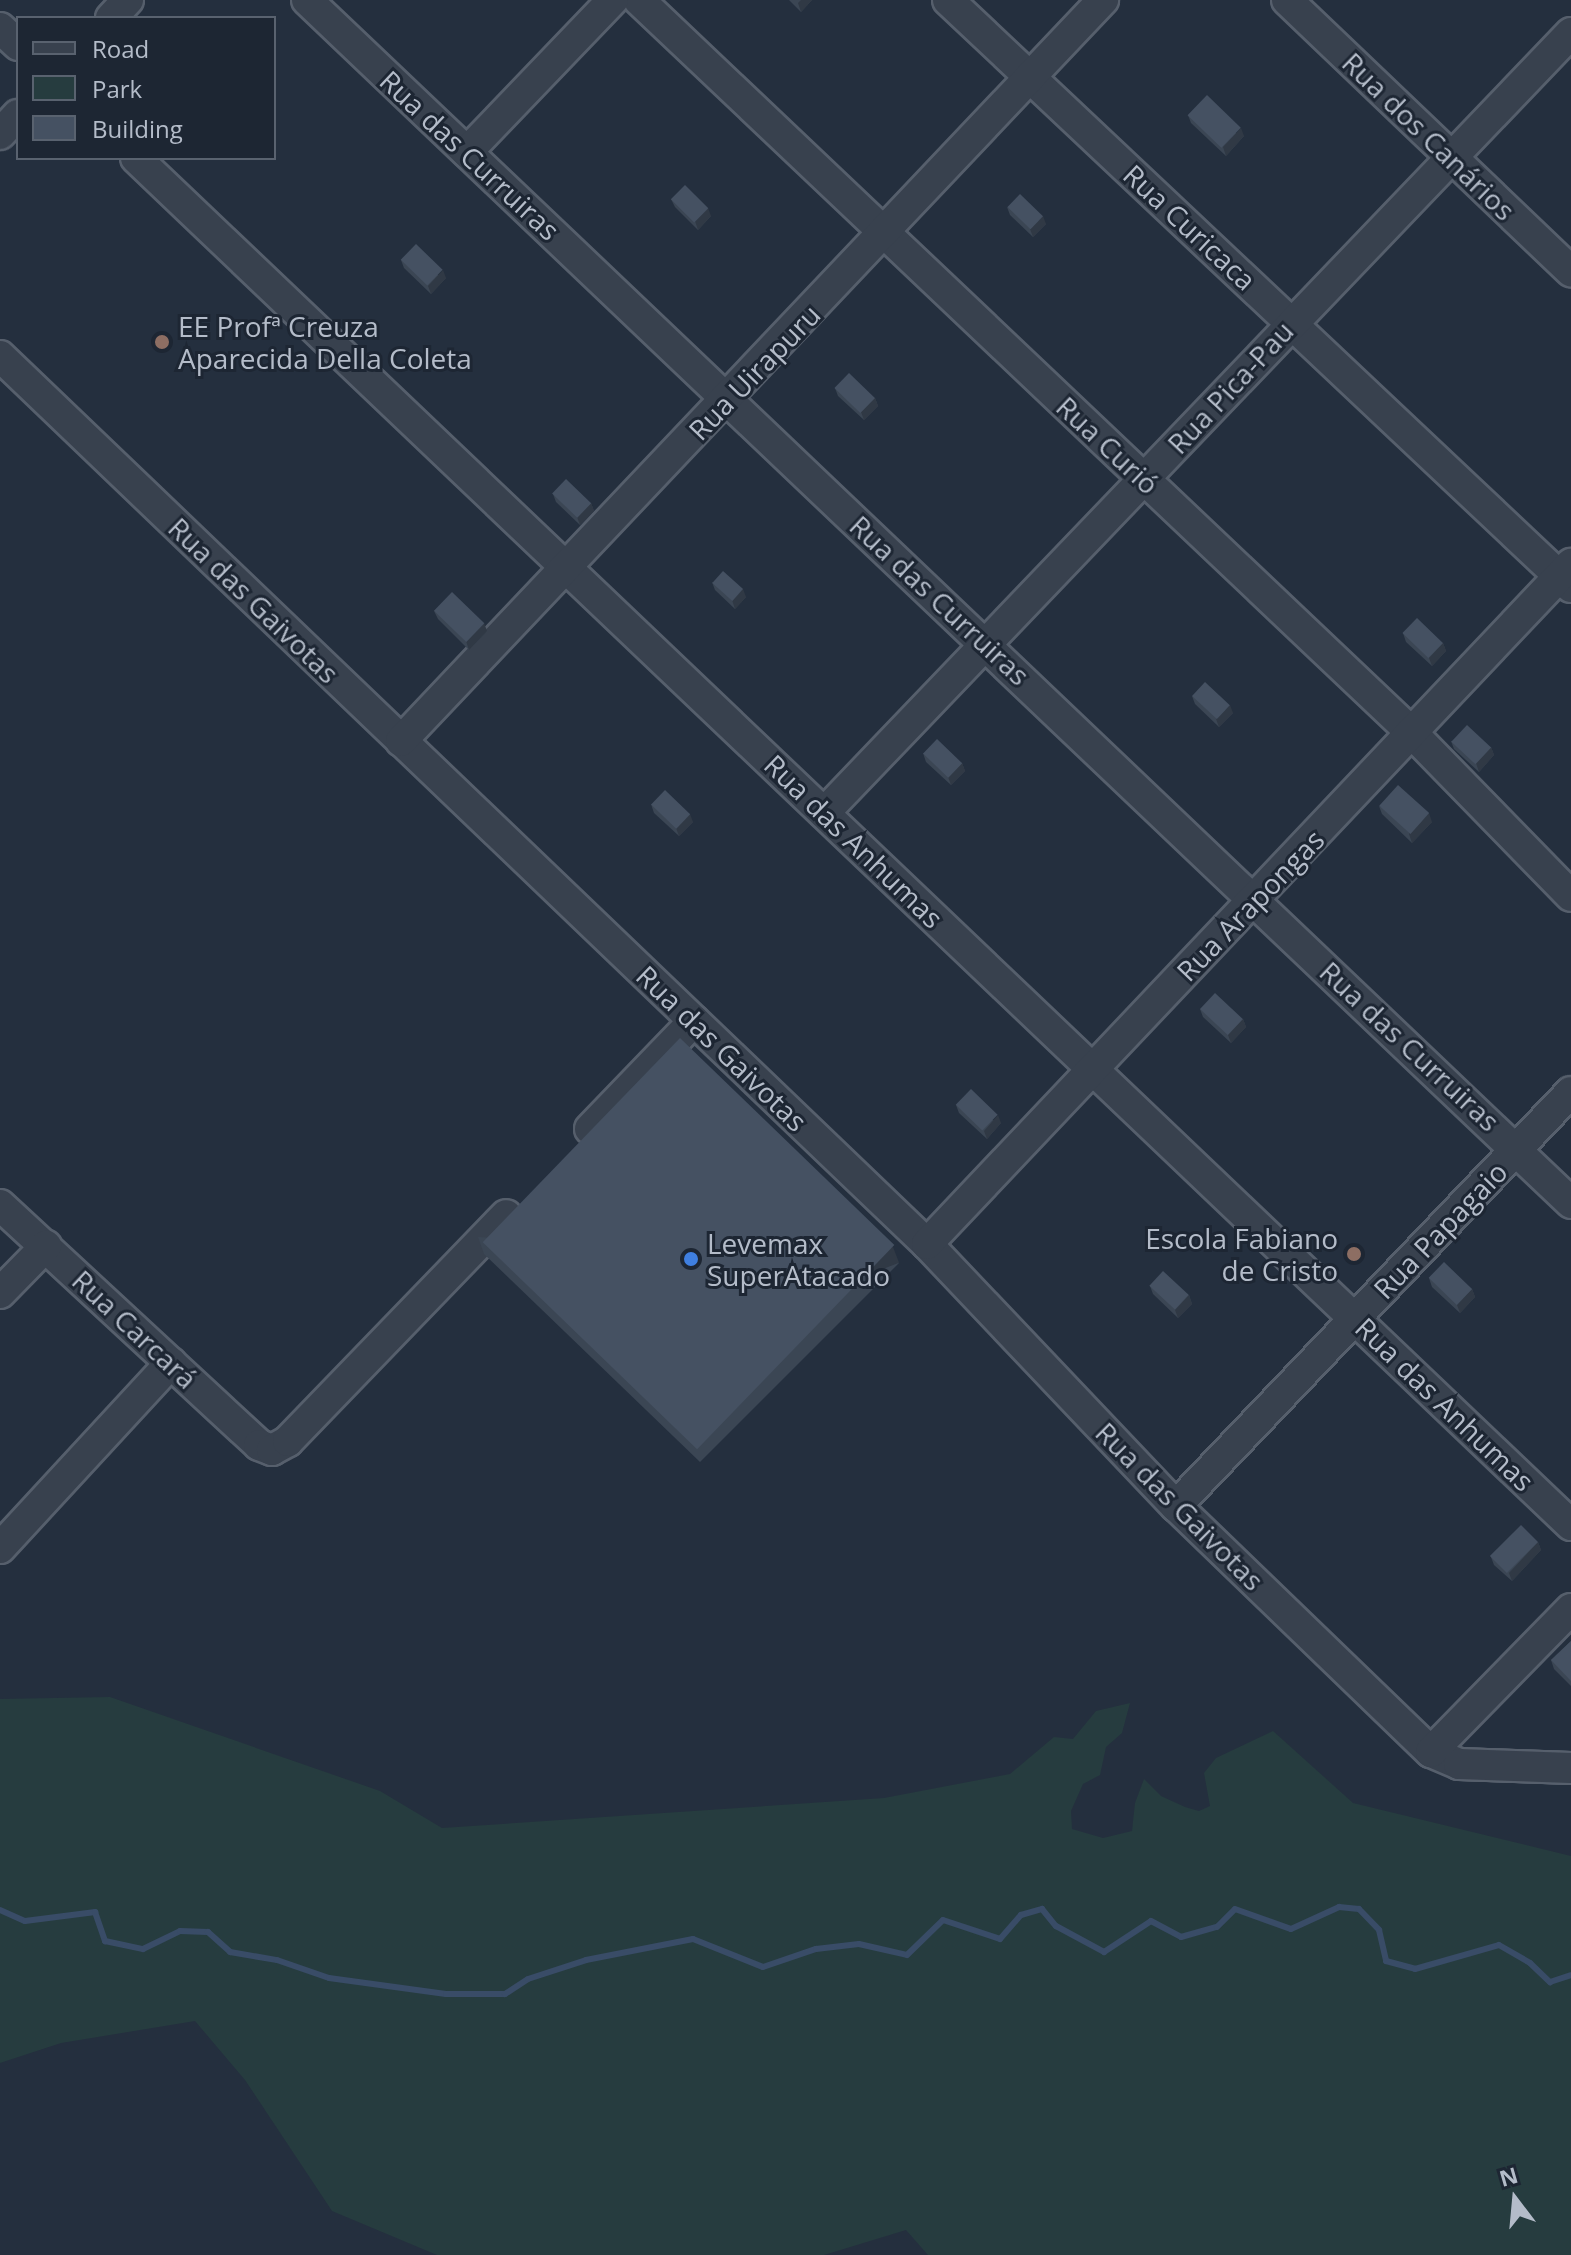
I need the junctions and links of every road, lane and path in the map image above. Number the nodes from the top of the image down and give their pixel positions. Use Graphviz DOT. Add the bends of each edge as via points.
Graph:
graph roads {
  1 [pos="128,0"];
  2 [pos="307,0"];
  3 [pos="613,0"];
  4 [pos="639,0"];
  5 [pos="948,0"];
  6 [pos="1103,0"];
  7 [pos="1287,0"];
  8 [pos="113,16"];
  9 [pos="0,28"];
  10 [pos="1571,33"];
  11 [pos="16,43"];
  12 [pos="1027,77"];
  13 [pos="16,117"];
  14 [pos="0,134"];
  15 [pos="467,152"];
  16 [pos="1451,157"];
  17 [pos="138,160"];
  18 [pos="886,234"];
  19 [pos="1571,271"];
  20 [pos="1292,320"];
  21 [pos="0,356"];
  22 [pos="728,399"];
  23 [pos="1144,479"];
  24 [pos="567,568"];
  25 [pos="1567,576"];
  26 [pos="986,644"];
  27 [pos="1413,734"];
  28 [pos="401,741"];
  29 [pos="824,813"];
  30 [pos="1571,896"];
  31 [pos="1255,899"];
  32 [pos="694,1021"];
  33 [pos="1093,1069"];
  34 [pos="1571,1092"];
  35 [pos="573,1146"];
  36 [pos="1519,1149"];
  37 [pos="529,1191"];
  38 [pos="1571,1203"];
  39 [pos="0,1205"];
  40 [pos="927,1244"];
  41 [pos="46,1246"];
  42 [pos="0,1293"];
  43 [pos="1355,1319"];
  44 [pos="171,1363"];
  45 [pos="1176,1506"];
  46 [pos="1571,1525"];
  47 [pos="0,1548"];
  48 [pos="1571,1609"];
  49 [pos="1431,1752"];
  50 [pos="1571,1768"];
  1 -- 8 [label="street"];
  2 -- 15 [label="street, Rua das Curruiras"];
  3 -- 15 [label="street"];
  4 -- 18 [label="street, Rua Curió"];
  5 -- 12 [label="street, Rua Curicaca"];
  6 -- 12 [label="street, Rua Uirapuru"];
  7 -- 16 [label="street, Rua dos Canários"];
  9 -- 11 [label="street"];
  10 -- 16 [label="street, Rua Pica-Pau"];
  12 -- 18 [label="street, Rua Uirapuru"];
  12 -- 20 [label="street, Rua Curicaca"];
  13 -- 14 [label="street"];
  15 -- 22 [label="street, Rua das Curruiras"];
  16 -- 19 [label="street, Rua dos Canários"];
  16 -- 20 [label="street, Rua Pica-Pau"];
  17 -- 24 [label="street, Rua das Anhumas"];
  18 -- 22 [label="street, Rua Uirapuru"];
  18 -- 23 [label="street, Rua Curió"];
  20 -- 23 [label="street, Rua Pica-Pau"];
  20 -- 25 [label="street, Rua Curicaca"];
  21 -- 28 [label="street, Rua das Gaivotas"];
  22 -- 24 [label="street, Rua Uirapuru"];
  22 -- 26 [label="street, Rua das Curruiras"];
  23 -- 26 [label="street, Rua Pica-Pau"];
  23 -- 27 [label="street, Rua Curió"];
  24 -- 28 [label="street, Rua Uirapuru"];
  24 -- 29 [label="street, Rua das Anhumas"];
  25 -- 27 [label="street, Rua Arapongas"];
  26 -- 29 [label="street, Rua Pica-Pau"];
  26 -- 31 [label="street, Rua das Curruiras"];
  27 -- 30 [label="street, Rua Curió"];
  27 -- 31 [label="street, Rua Arapongas"];
  28 -- 32 [label="street, Rua das Gaivotas"];
  29 -- 33 [label="street, Rua das Anhumas"];
  31 -- 33 [label="street, Rua Arapongas"];
  31 -- 36 [label="street, Rua das Curruiras"];
  32 -- 35 [label="street"];
  32 -- 40 [label="street, Rua das Gaivotas"];
  33 -- 40 [label="street, Rua Arapongas"];
  33 -- 43 [label="street, Rua das Anhumas"];
  34 -- 36 [label="street, Rua Papagaio"];
  36 -- 38 [label="street, Rua das Curruiras"];
  36 -- 43 [label="street, Rua Papagaio"];
  37 -- 44 [label="street, Rua Carcará" via="288,1441 272,1450 259,1445"];
  39 -- 41 [label="street, Rua Carcará"];
  40 -- 45 [label="street, Rua das Gaivotas"];
  41 -- 42 [label="street"];
  41 -- 44 [label="street, Rua Carcará"];
  43 -- 45 [label="street, Rua Papagaio"];
  43 -- 46 [label="street, Rua das Anhumas"];
  44 -- 47 [label="street"];
  45 -- 49 [label="street, Rua das Gaivotas"];
  48 -- 49 [label="street"];
  49 -- 50 [label="street" via="1459,1764"];
}
